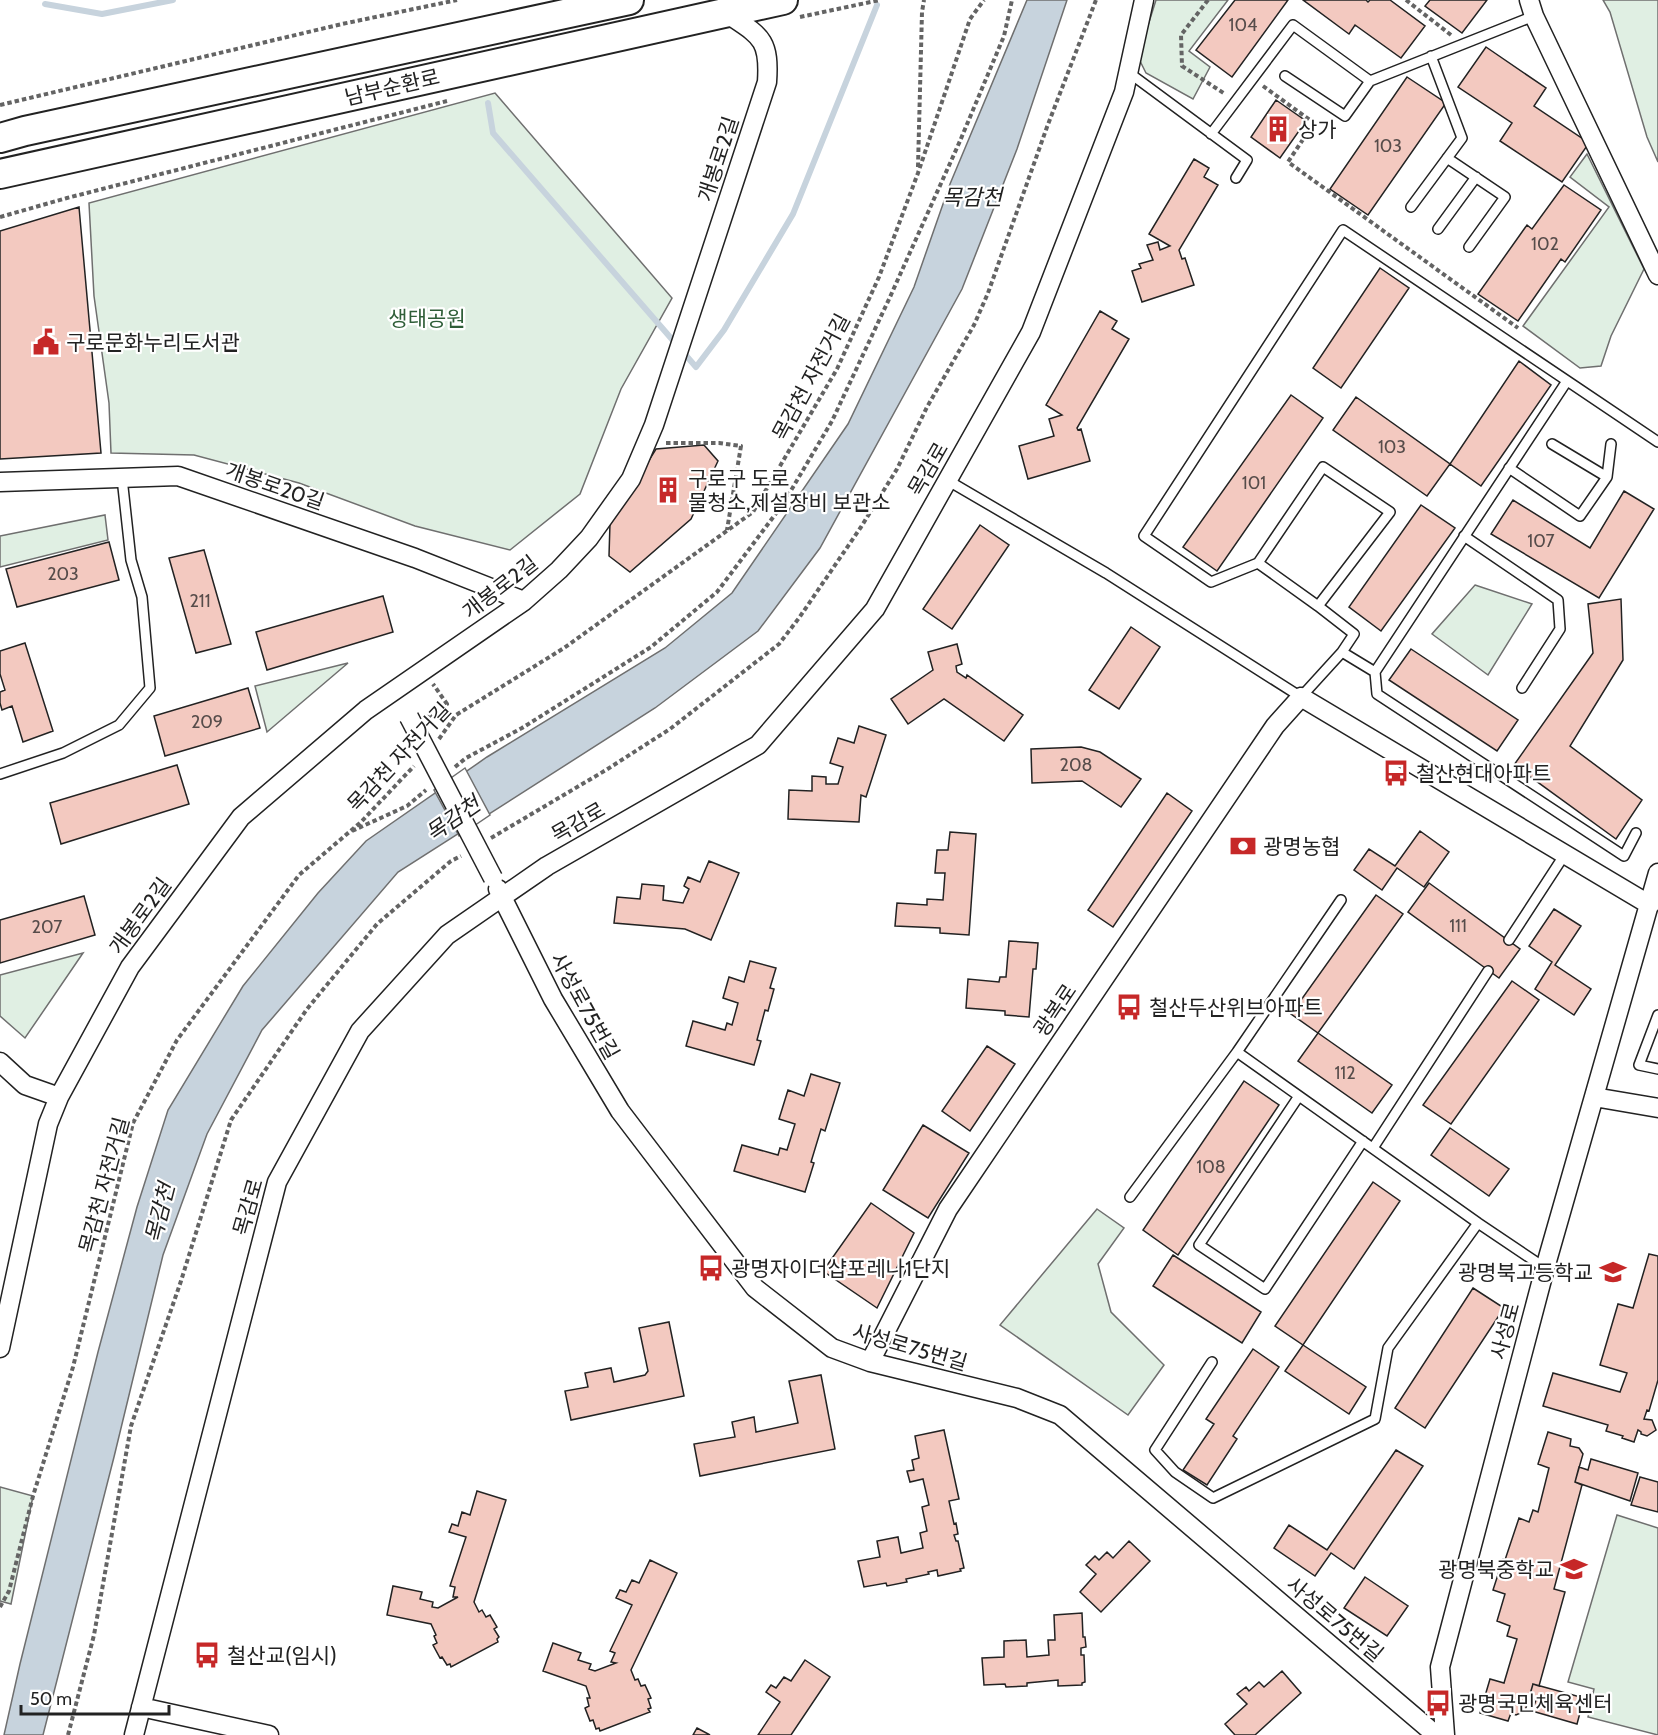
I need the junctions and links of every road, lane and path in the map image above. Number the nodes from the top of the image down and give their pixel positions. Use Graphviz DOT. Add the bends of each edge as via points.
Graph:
graph roads {
  1 [pos="457,0"];
  2 [pos="629,0"];
  3 [pos="783,0"];
  4 [pos="880,0"];
  5 [pos="924,0"];
  6 [pos="984,0"];
  7 [pos="1012,0"];
  8 [pos="1144,0"];
  9 [pos="1208,0"];
  10 [pos="1406,0"];
  11 [pos="1532,8"];
  12 [pos="726,13"];
  13 [pos="821,13"];
  14 [pos="1462,43"];
  15 [pos="1431,56"];
  16 [pos="1128,72"];
  17 [pos="1285,76"];
  18 [pos="1253,78"];
  19 [pos="1370,81"];
  20 [pos="457,99"];
  21 [pos="1236,100"];
  22 [pos="0,105"];
  23 [pos="8,134"];
  24 [pos="1211,134"];
  25 [pos="1447,158"];
  26 [pos="42,164"];
  27 [pos="918,173"];
  28 [pos="0,174"];
  29 [pos="1476,177"];
  30 [pos="1236,178"];
  31 [pos="0,180"];
  32 [pos="1411,207"];
  33 [pos="0,217"];
  34 [pos="1438,229"];
  35 [pos="1469,247"];
  36 [pos="1658,275"];
  37 [pos="1518,328"];
  38 [pos="1567,381"];
  39 [pos="1658,442"];
  40 [pos="647,443"];
  41 [pos="1552,444"];
  42 [pos="1611,444"];
  43 [pos="1509,468"];
  44 [pos="1607,477"];
  45 [pos="122,478"];
  46 [pos="947,480"];
  47 [pos="0,482"];
  48 [pos="727,531"];
  49 [pos="1464,536"];
  50 [pos="1258,563"];
  51 [pos="525,601"];
  52 [pos="1318,606"];
  53 [pos="1341,652"];
  54 [pos="1375,672"];
  55 [pos="1522,688"];
  56 [pos="395,691"];
  57 [pos="1301,697"];
  58 [pos="447,704"];
  59 [pos="415,720"];
  60 [pos="433,747"];
  61 [pos="417,763"];
  62 [pos="449,772"];
  63 [pos="0,774"];
  64 [pos="432,785"];
  65 [pos="1636,833"];
  66 [pos="347,834"];
  67 [pos="1565,854"];
  68 [pos="1658,873"];
  69 [pos="502,897"];
  70 [pos="1341,900"];
  71 [pos="1650,904"];
  72 [pos="1509,940"];
  73 [pos="1488,971"];
  74 [pos="1658,1015"];
  75 [pos="1237,1052"];
  76 [pos="0,1062"];
  77 [pos="1658,1069"];
  78 [pos="1299,1096"];
  79 [pos="58,1097"];
  80 [pos="1594,1097"];
  81 [pos="1658,1108"];
  82 [pos="1363,1141"];
  83 [pos="1372,1148"];
  84 [pos="1130,1197"];
  85 [pos="1478,1223"];
  86 [pos="1545,1268"];
  87 [pos="0,1348"];
  88 [pos="870,1362"];
  89 [pos="1212,1362"];
  90 [pos="0,1607"];
  91 [pos="141,1707"];
  92 [pos="134,1735"];
  93 [pos="269,1735"];
  94 [pos="1436,1735"];
  95 [pos="1445,1735"];
  1 -- 22 [label="path"];
  2 -- 23 [label="main road, 남부순환로"];
  3 -- 12 [label="main road, 남부순환로"];
  4 -- 13 [label="path"];
  5 -- 27 [label="path"];
  6 -- 27 [label="path, 목감천 자전거길" via="970,19"];
  7 -- 62 [label="path" via="999,46 895,286 832,421 783,504 717,592 651,647"];
  8 -- 16 [label="street, 목감로"];
  9 -- 21 [label="path" via="1181,34 1182,66"];
  10 -- 14 [label="path"];
  11 -- 14 [label="lane"];
  11 -- 36 [label="street"];
  12 -- 26 [label="main road, 남부순환로"];
  12 -- 40 [label="street, 개봉로2길" via="763,41 768,62 766,82"];
  14 -- 15 [label="lane"];
  15 -- 19 [label="lane"];
  15 -- 25 [label="lane" via="1462,138"];
  16 -- 24 [label="lane"];
  16 -- 46 [label="street, 목감로" via="1124,92 1031,332"];
  17 -- 19 [label="lane" via="1345,116"];
  18 -- 19 [label="lane" via="1293,25"];
  18 -- 21 [label="lane"];
  18 -- 37 [label="path" via="1314,123 1288,162"];
  20 -- 33 [label="path"];
  21 -- 24 [label="lane"];
  24 -- 30 [label="lane" via="1247,160"];
  25 -- 29 [label="lane"];
  25 -- 32 [label="lane"];
  26 -- 28 [label="main road, 남부순환로"];
  26 -- 31 [label="main road"];
  27 -- 48 [label="path, 목감천 자전거길" via="879,277 837,369 753,512"];
  29 -- 34 [label="lane"];
  29 -- 35 [label="lane" via="1505,197"];
  38 -- 39 [label="lane"];
  38 -- 43 [label="lane"];
  38 -- 50 [label="lane" via="1343,230 1144,536 1212,582"];
  40 -- 48 [label="path" via="741,446"];
  40 -- 51 [label="street, 개봉로2길" via="632,480 589,538"];
  41 -- 44 [label="lane"];
  42 -- 44 [label="lane"];
  43 -- 44 [label="lane" via="1580,516"];
  43 -- 49 [label="lane"];
  45 -- 47 [label="street, 개봉로20길"];
  45 -- 51 [label="street, 개봉로20길" via="178,476 415,558"];
  45 -- 63 [label="lane" via="130,560 142,597 150,688 119,725 63,753"];
  46 -- 57 [label="lane" via="1106,573"];
  46 -- 69 [label="street, 목감로" via="875,609 758,745 547,866"];
  48 -- 60 [label="path, 목감천 자전거길" via="564,648 456,715"];
  49 -- 54 [label="lane"];
  49 -- 55 [label="lane" via="1558,600 1560,629"];
  50 -- 52 [label="lane"];
  50 -- 52 [label="lane" via="1323,467 1390,512"];
  51 -- 56 [label="street, 개봉로2길"];
  52 -- 53 [label="lane" via="1354,634"];
  53 -- 54 [label="lane"];
  53 -- 57 [label="lane"];
  54 -- 65 [label="lane" via="1377,694 1624,856"];
  56 -- 59 [label="street, 사성로75번길"];
  56 -- 79 [label="street, 개봉로2길" via="366,710 241,817 130,967"];
  57 -- 67 [label="street"];
  57 -- 88 [label="street, 광복로" via="1275,726 948,1209"];
  58 -- 59 [label="path"];
  59 -- 69 [label="street, 사성로75번길, bridge"];
  61 -- 66 [label="path, 목감천 자전거길"];
  64 -- 66 [label="path" via="407,806"];
  66 -- 90 [label="path, 목감천 자전거길" via="299,875 190,1022 133,1123 73,1367 33,1496 9,1591"];
  67 -- 71 [label="street"];
  67 -- 72 [label="lane"];
  68 -- 71 [label="street, 사성로"];
  69 -- 88 [label="street, 사성로75번길" via="552,999 620,1110 755,1288 832,1348"];
  69 -- 91 [label="street, 목감로" via="447,935 360,1031 277,1182"];
  70 -- 75 [label="lane"];
  71 -- 80 [label="street, 사성로"];
  73 -- 83 [label="lane"];
  74 -- 77 [label="lane" via="1639,1065"];
  75 -- 78 [label="lane"];
  75 -- 84 [label="lane"];
  76 -- 79 [label="street" via="25,1085"];
  78 -- 82 [label="lane"];
  78 -- 82 [label="lane" via="1199,1245 1265,1288"];
  79 -- 87 [label="street, 개봉로2길" via="48,1124"];
  80 -- 81 [label="street"];
  80 -- 86 [label="street, 사성로"];
  82 -- 83 [label="lane"];
  83 -- 85 [label="lane"];
  85 -- 86 [label="lane"];
  85 -- 89 [label="lane" via="1388,1348 1375,1419 1213,1498 1174,1472 1155,1450"];
  86 -- 95 [label="street, 사성로" via="1440,1666"];
  88 -- 94 [label="street, 사성로75번길" via="1017,1398 1060,1415"];
  91 -- 92 [label="street, 목감로"];
  91 -- 93 [label="street"];
}
